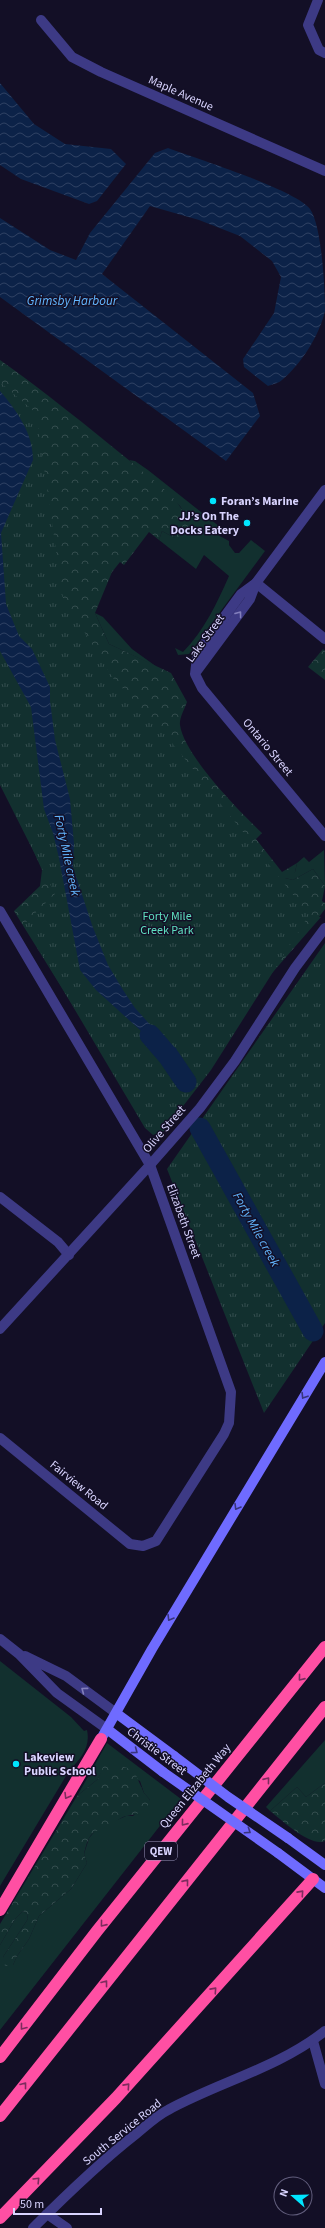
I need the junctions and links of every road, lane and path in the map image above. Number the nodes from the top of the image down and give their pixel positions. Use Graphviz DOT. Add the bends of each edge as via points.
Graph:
graph roads {
  1 [pos="318,0"];
  2 [pos="41,20"];
  3 [pos="325,53"];
  4 [pos="325,171"];
  5 [pos="325,490"];
  6 [pos="256,583"];
  7 [pos="325,639"];
  8 [pos="195,674"];
  9 [pos="325,836"];
  10 [pos="0,911"];
  11 [pos="325,928"];
  12 [pos="150,1165"];
  13 [pos="0,1197"];
  14 [pos="69,1255"];
  15 [pos="0,1329"];
  16 [pos="325,1362"];
  17 [pos="0,1438"];
  18 [pos="143,1546"];
  19 [pos="0,1639"];
  20 [pos="325,1648"];
  21 [pos="19,1654"];
  22 [pos="325,1707"];
  23 [pos="116,1713"];
  24 [pos="104,1734"];
  25 [pos="325,1865"];
  26 [pos="313,1879"];
  27 [pos="325,1888"];
  28 [pos="0,1910"];
  29 [pos="325,2031"];
  30 [pos="313,2041"];
  31 [pos="0,2057"];
  32 [pos="325,2084"];
  33 [pos="0,2116"];
  34 [pos="47,2214"];
  35 [pos="0,2218"];
  36 [pos="33,2228"];
  37 [pos="67,2228"];
  1 -- 3 [label="street" via="308,25 319,50"];
  2 -- 4 [label="street, Maple Avenue" via="72,57"];
  5 -- 6 [label="street, Lake Street"];
  6 -- 7 [label="street"];
  6 -- 8 [label="street, Lake Street" via="250,599"];
  8 -- 9 [label="street, Ontario Street" via="202,688"];
  10 -- 12 [label="street, Elizabeth Street"];
  11 -- 12 [label="street, Olive Street" via="213,1090"];
  12 -- 14 [label="street, Olive Street"];
  12 -- 18 [label="street, Elizabeth Street" via="231,1392 228,1423 224,1434 156,1541"];
  13 -- 14 [label="street" via="58,1242"];
  14 -- 15 [label="street, Olive Street"];
  16 -- 23 [label="main road, one-way"];
  17 -- 18 [label="street, Fairview Road" via="130,1544"];
  19 -- 21 [label="street, Christie Street"];
  20 -- 31 [label="highway, Queen Elizabeth Way / QEW, one-way" via="97,1931"];
  23 -- 21 [label="street, Christie Street, one-way" via="66,1676"];
  21 -- 24 [label="street, Christie Street" via="57,1693"];
  33 -- 22 [label="highway, one-way"];
  23 -- 24 [label="main road"];
  23 -- 25 [label="main road, Christie Street, bridge" via="228,1797"];
  24 -- 26 [label="main road, Christie Street, one-way, bridge" via="163,1772"];
  24 -- 28 [label="highway, one-way"];
  25 -- 26 [label="main road"];
  26 -- 27 [label="main road, Christie Street"];
  35 -- 26 [label="highway, one-way" via="116,2098"];
  29 -- 30 [label="street, South Service Road"];
  30 -- 32 [label="street"];
  30 -- 34 [label="street, South Service Road" via="258,2070 211,2088 166,2110 110,2155"];
  34 -- 36 [label="street, South Service Road"];
  34 -- 37 [label="street"];
}
